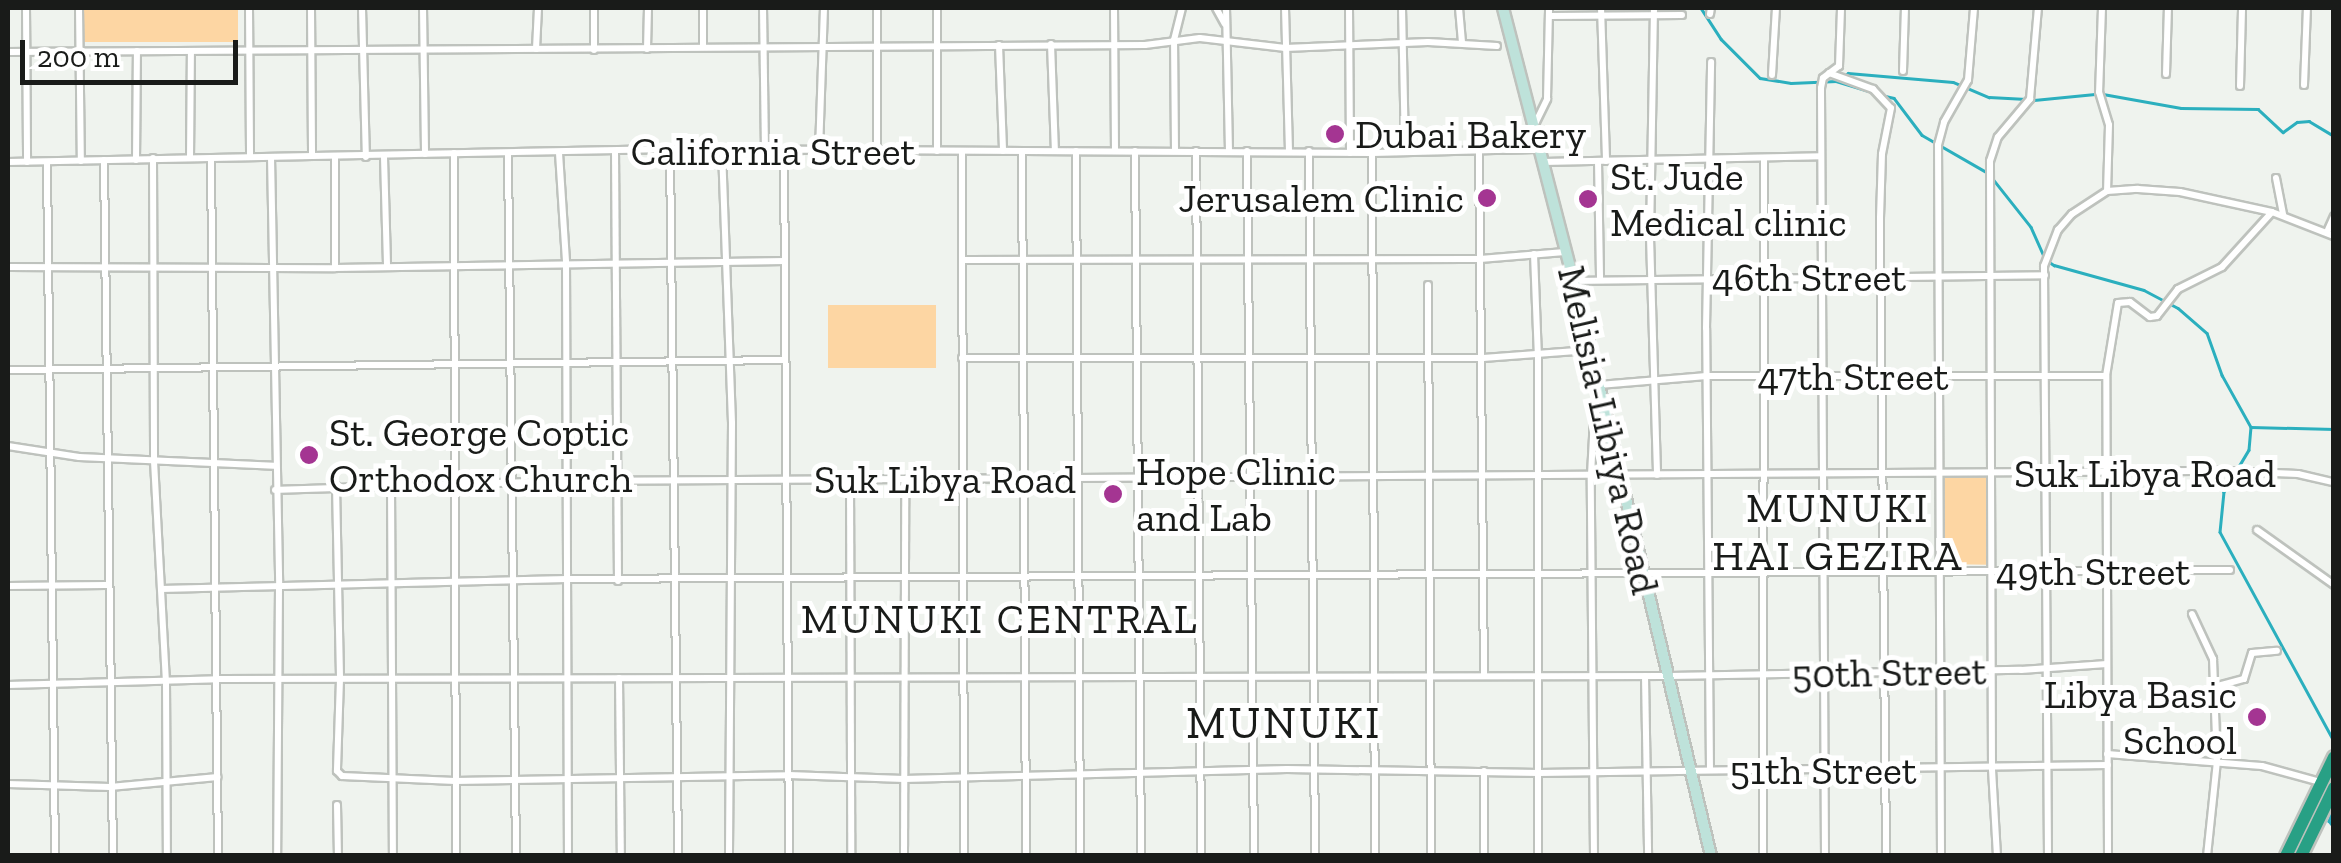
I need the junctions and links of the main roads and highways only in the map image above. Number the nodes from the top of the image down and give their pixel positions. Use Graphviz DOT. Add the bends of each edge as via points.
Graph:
graph roads {
  1 [pos="1503,8"];
  2 [pos="2334,756"];
  3 [pos="2334,788"];
  4 [pos="1711,856"];
  5 [pos="2286,856"];
  6 [pos="2301,856"];
  1 -- 4 [label="main road, Melisia-Libiya Road"];
  2 -- 5 [label="highway"];
  3 -- 6 [label="highway"];
}
